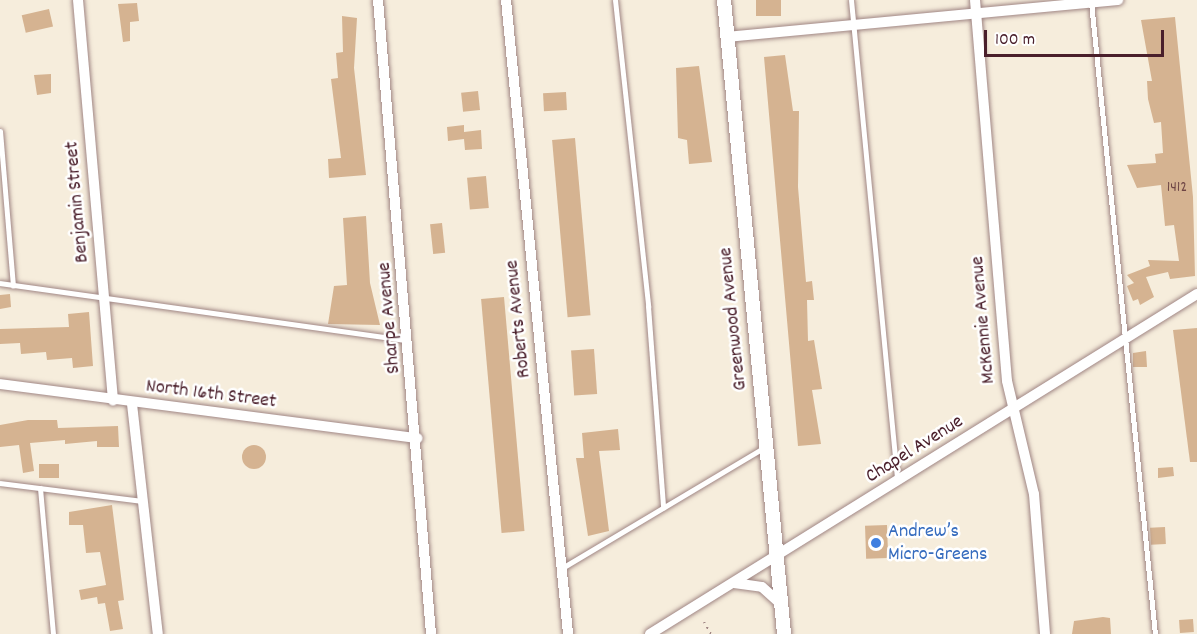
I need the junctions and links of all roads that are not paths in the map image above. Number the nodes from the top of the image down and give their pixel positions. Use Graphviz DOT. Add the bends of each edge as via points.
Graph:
graph roads {
  1 [pos="78,0"];
  2 [pos="378,0"];
  3 [pos="506,0"];
  4 [pos="615,0"];
  5 [pos="724,0"];
  6 [pos="851,0"];
  7 [pos="975,0"];
  8 [pos="1118,0"];
  9 [pos="1091,2"];
  10 [pos="975,16"];
  11 [pos="851,26"];
  12 [pos="726,37"];
  13 [pos="0,131"];
  14 [pos="0,284"];
  15 [pos="13,285"];
  16 [pos="1197,294"];
  17 [pos="105,300"];
  18 [pos="410,340"];
  19 [pos="1124,340"];
  20 [pos="0,384"];
  21 [pos="113,400"];
  22 [pos="132,404"];
  23 [pos="1012,410"];
  24 [pos="418,438"];
  25 [pos="766,446"];
  26 [pos="897,482"];
  27 [pos="0,483"];
  28 [pos="40,488"];
  29 [pos="142,501"];
  30 [pos="663,507"];
  31 [pos="777,558"];
  32 [pos="562,568"];
  33 [pos="734,583"];
  34 [pos="781,604"];
  35 [pos="53,634"];
  36 [pos="158,634"];
  37 [pos="431,634"];
  38 [pos="568,634"];
  39 [pos="650,634"];
  40 [pos="784,634"];
  41 [pos="1045,634"];
  42 [pos="1155,634"];
  1 -- 17 [label="street, Benjamin Street"];
  2 -- 18 [label="street, Sharpe Avenue"];
  3 -- 32 [label="street, Roberts Avenue"];
  4 -- 30 [label="lane"];
  5 -- 12 [label="street, Greenwood Avenue"];
  6 -- 11 [label="lane"];
  7 -- 10 [label="street, McKennie Avenue"];
  8 -- 9 [label="street"];
  9 -- 10 [label="street"];
  9 -- 19 [label="lane"];
  10 -- 11 [label="street"];
  10 -- 23 [label="street, McKennie Avenue"];
  11 -- 12 [label="street"];
  11 -- 26 [label="lane"];
  12 -- 25 [label="street, Greenwood Avenue"];
  13 -- 15 [label="lane"];
  14 -- 15 [label="lane"];
  15 -- 17 [label="lane"];
  16 -- 19 [label="street, Chapel Avenue"];
  17 -- 18 [label="lane"];
  17 -- 21 [label="street, Benjamin Street"];
  18 -- 24 [label="street, Sharpe Avenue"];
  19 -- 23 [label="street, Chapel Avenue"];
  19 -- 42 [label="lane"];
  20 -- 21 [label="street, North 16th Street"];
  21 -- 22 [label="street, North 16th Street"];
  22 -- 24 [label="street, North 16th Street"];
  22 -- 29 [label="street"];
  23 -- 26 [label="street, Chapel Avenue"];
  23 -- 41 [label="street, McKennie Avenue" via="1034,494"];
  24 -- 37 [label="street, Sharpe Avenue"];
  25 -- 30 [label="lane"];
  25 -- 31 [label="street, Greenwood Avenue"];
  26 -- 31 [label="street, Chapel Avenue"];
  27 -- 28 [label="lane"];
  28 -- 29 [label="lane"];
  28 -- 35 [label="lane"];
  29 -- 36 [label="street"];
  30 -- 32 [label="lane"];
  31 -- 33 [label="street, Chapel Avenue"];
  31 -- 34 [label="street, Greenwood Avenue"];
  32 -- 38 [label="street, Roberts Avenue"];
  33 -- 34 [label="street" via="762,587"];
  33 -- 39 [label="street, Chapel Avenue"];
  34 -- 40 [label="street, Greenwood Avenue"];
}
